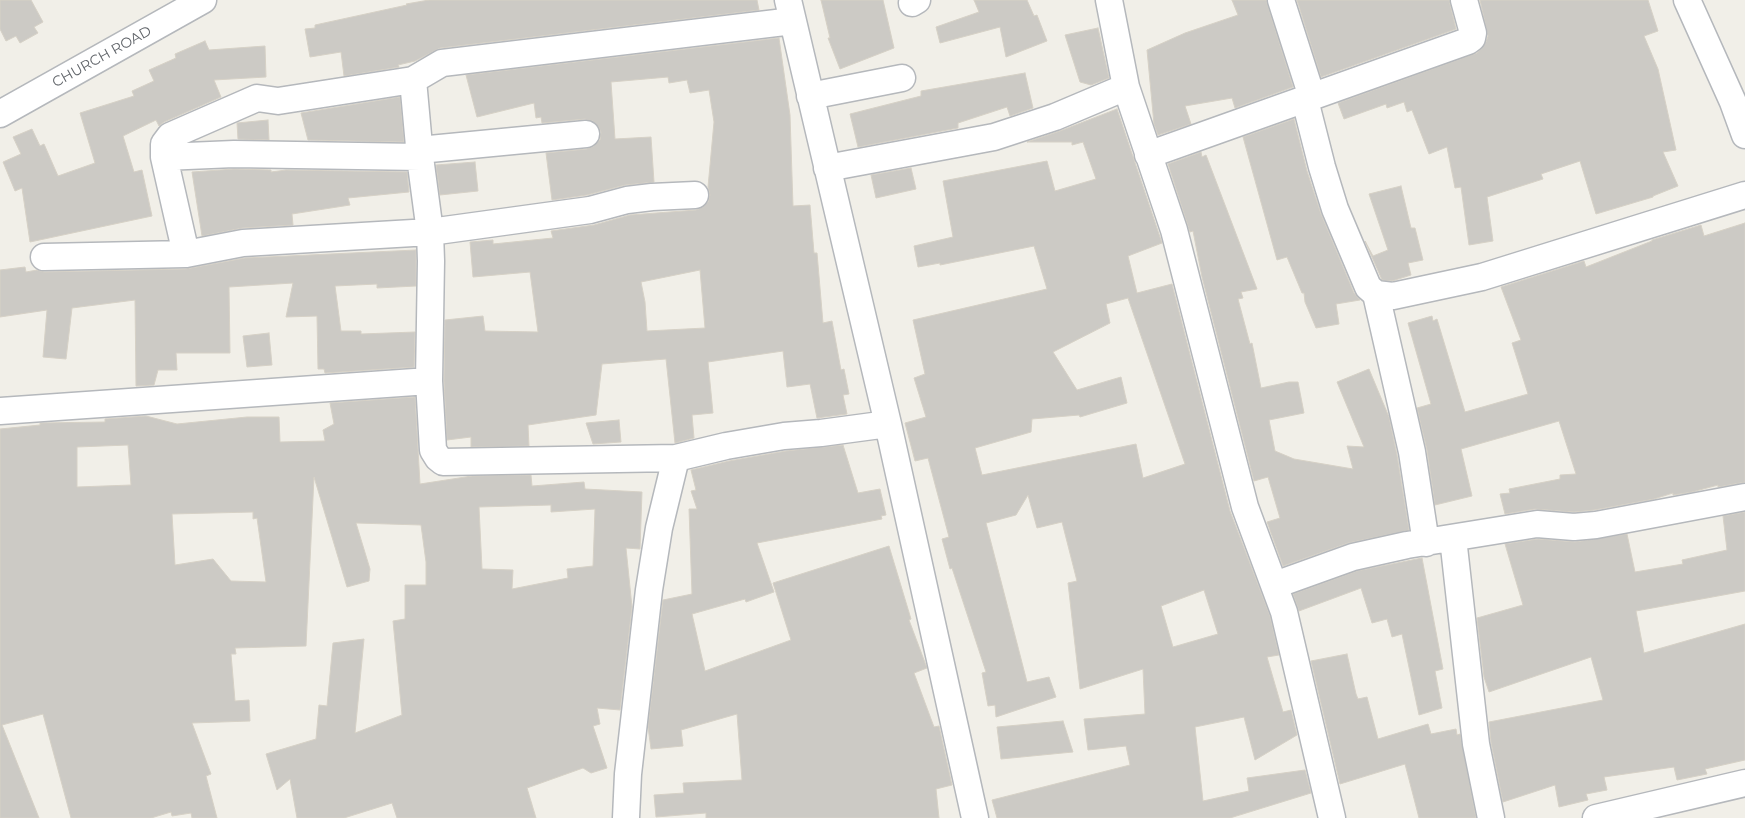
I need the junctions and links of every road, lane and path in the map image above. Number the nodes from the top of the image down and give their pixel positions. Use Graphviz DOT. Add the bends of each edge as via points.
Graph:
graph roads {
  1 [pos="203,0"];
  2 [pos="1109,0"];
  3 [pos="1282,0"];
  4 [pos="1464,0"];
  5 [pos="1687,0"];
  6 [pos="790,11"];
  7 [pos="902,78"];
  8 [pos="413,80"];
  9 [pos="1126,87"];
  10 [pos="810,96"];
  11 [pos="1309,99"];
  12 [pos="0,114"];
  13 [pos="586,134"];
  14 [pos="1745,136"];
  15 [pos="420,153"];
  16 [pos="1148,155"];
  17 [pos="164,157"];
  18 [pos="827,168"];
  19 [pos="695,195"];
  20 [pos="1745,195"];
  21 [pos="430,232"];
  22 [pos="186,254"];
  23 [pos="44,257"];
  24 [pos="1376,294"];
  25 [pos="429,381"];
  26 [pos="0,410"];
  27 [pos="888,424"];
  28 [pos="676,458"];
  29 [pos="1745,497"];
  30 [pos="1452,538"];
  31 [pos="1426,543"];
  32 [pos="1275,585"];
  33 [pos="1745,783"];
  34 [pos="626,818"];
  35 [pos="975,818"];
  36 [pos="1332,818"];
  37 [pos="1492,818"];
  38 [pos="1596,818"];
  1 -- 12 [label="street, CHURCH ROAD"];
  2 -- 9 [label="street"];
  3 -- 11 [label="street"];
  4 -- 11 [label="street" via="1474,33 1468,41"];
  5 -- 14 [label="street"];
  6 -- 8 [label="street" via="442,63"];
  6 -- 10 [label="street"];
  7 -- 10 [label="street"];
  8 -- 15 [label="street"];
  8 -- 17 [label="street" via="278,101 257,98 170,136 164,144"];
  9 -- 16 [label="street"];
  9 -- 18 [label="street" via="1055,117 994,137"];
  10 -- 18 [label="street"];
  11 -- 16 [label="street"];
  11 -- 24 [label="street" via="1322,167 1336,209 1368,287"];
  13 -- 15 [label="street"];
  15 -- 17 [label="street"];
  15 -- 21 [label="street"];
  16 -- 32 [label="street" via="1174,230 1245,507"];
  17 -- 22 [label="street"];
  18 -- 27 [label="street"];
  19 -- 21 [label="street" via="627,200 590,210"];
  20 -- 24 [label="street" via="1482,277 1393,296"];
  21 -- 22 [label="street" via="243,243"];
  21 -- 25 [label="street"];
  22 -- 23 [label="street"];
  24 -- 31 [label="street" via="1412,452"];
  25 -- 26 [label="street"];
  25 -- 28 [label="street" via="433,450 443,462"];
  27 -- 28 [label="street" via="784,436"];
  27 -- 35 [label="street"];
  28 -- 34 [label="street" via="659,528 649,590"];
  29 -- 30 [label="street" via="1596,525 1537,524"];
  30 -- 31 [label="street"];
  30 -- 37 [label="street" via="1476,744"];
  31 -- 32 [label="street" via="1353,557"];
  32 -- 36 [label="street"];
  33 -- 38 [label="street"];
}
